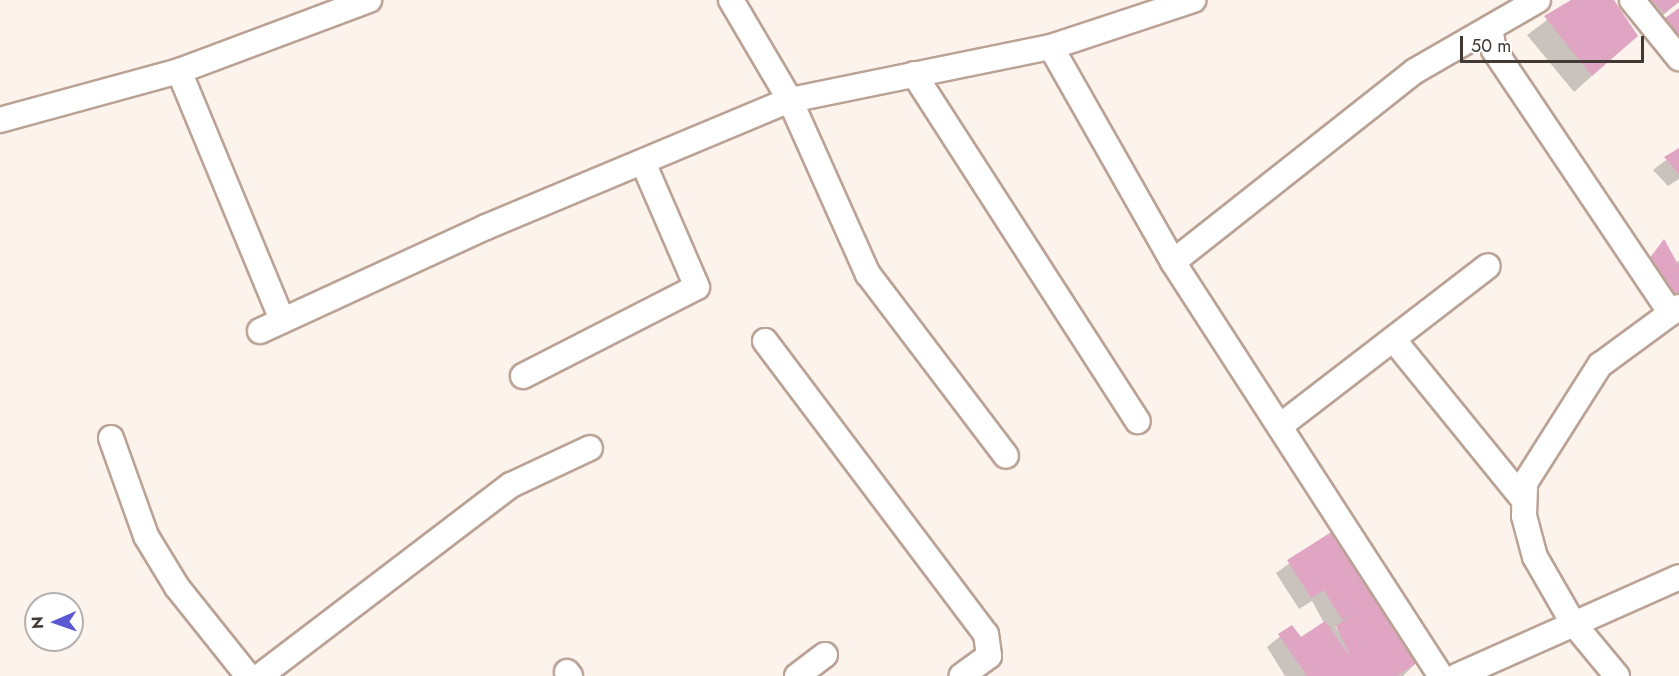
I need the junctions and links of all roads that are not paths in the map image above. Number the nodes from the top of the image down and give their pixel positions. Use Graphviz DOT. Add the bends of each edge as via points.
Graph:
graph roads {
  1 [pos="369,0"];
  2 [pos="731,0"];
  3 [pos="1193,0"];
  4 [pos="1538,0"];
  5 [pos="1632,0"];
  6 [pos="1490,28"];
  7 [pos="1051,47"];
  8 [pos="1679,58"];
  9 [pos="179,71"];
  10 [pos="914,75"];
  11 [pos="790,100"];
  12 [pos="0,120"];
  13 [pos="643,162"];
  14 [pos="1173,262"];
  15 [pos="1488,266"];
  16 [pos="1675,310"];
  17 [pos="282,320"];
  18 [pos="260,331"];
  19 [pos="1393,339"];
  20 [pos="765,341"];
  21 [pos="523,376"];
  22 [pos="1138,422"];
  23 [pos="1280,426"];
  24 [pos="111,438"];
  25 [pos="590,448"];
  26 [pos="1006,456"];
  27 [pos="1524,500"];
  28 [pos="1679,577"];
  29 [pos="1572,623"];
  30 [pos="825,655"];
  31 [pos="248,676"];
  32 [pos="260,676"];
  33 [pos="797,676"];
  34 [pos="961,676"];
  35 [pos="1441,676"];
  36 [pos="1457,676"];
  37 [pos="1617,676"];
  1 -- 9 [label="street"];
  2 -- 11 [label="street"];
  3 -- 7 [label="street"];
  4 -- 6 [label="street"];
  5 -- 8 [label="street"];
  6 -- 14 [label="street" via="1415,71"];
  6 -- 16 [label="street" via="1494,50"];
  7 -- 10 [label="street"];
  7 -- 14 [label="street"];
  9 -- 12 [label="street"];
  9 -- 17 [label="street"];
  10 -- 11 [label="street"];
  10 -- 22 [label="street"];
  11 -- 13 [label="street"];
  11 -- 26 [label="street" via="868,274"];
  13 -- 17 [label="street"];
  13 -- 21 [label="street" via="698,287"];
  14 -- 23 [label="street"];
  15 -- 19 [label="street"];
  16 -- 27 [label="street" via="1600,365 1525,483"];
  17 -- 18 [label="street"];
  19 -- 23 [label="street"];
  19 -- 27 [label="street"];
  20 -- 34 [label="street" via="986,634 988,656"];
  23 -- 35 [label="street"];
  24 -- 31 [label="street" via="146,537 177,587"];
  25 -- 32 [label="street" via="511,485"];
  27 -- 29 [label="street" via="1535,557"];
  28 -- 29 [label="street"];
  29 -- 36 [label="street"];
  29 -- 37 [label="street"];
  30 -- 33 [label="street"];
}
